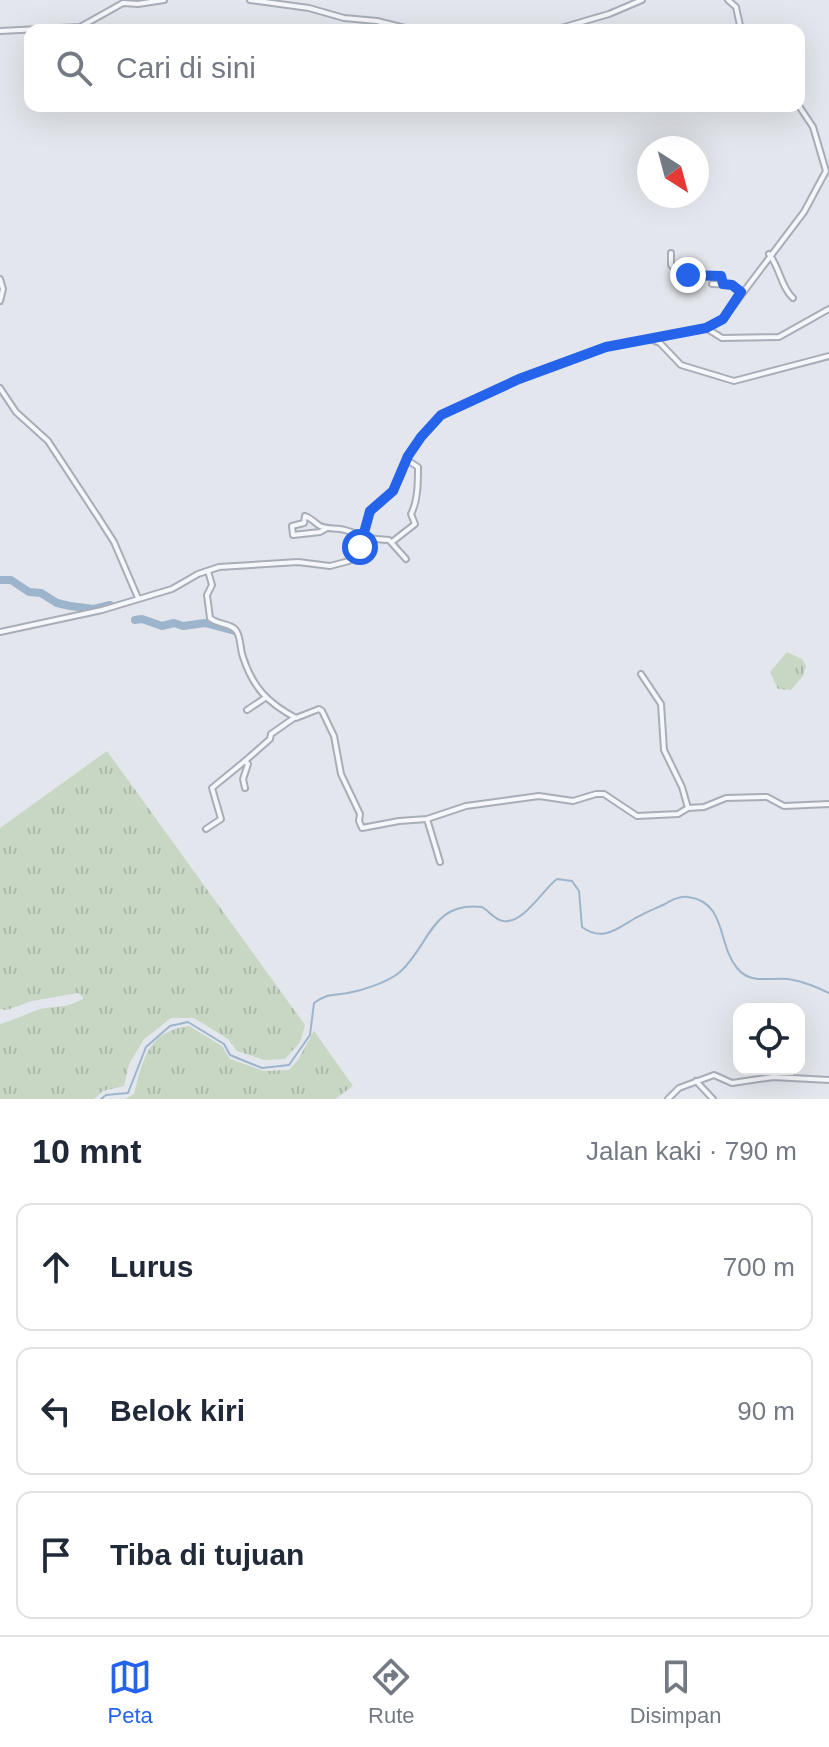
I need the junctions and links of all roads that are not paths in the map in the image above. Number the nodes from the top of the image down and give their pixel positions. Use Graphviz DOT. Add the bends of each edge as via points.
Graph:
graph roads {
  1 [pos="164,0"];
  2 [pos="250,0"];
  3 [pos="642,0"];
  4 [pos="728,0"];
  5 [pos="85,24"];
  6 [pos="389,24"];
  7 [pos="572,24"];
  8 [pos="740,24"];
  9 [pos="24,30"];
  10 [pos="0,31"];
  11 [pos="803,112"];
  12 [pos="671,253"];
  13 [pos="769,254"];
  14 [pos="0,279"];
  15 [pos="712,284"];
  16 [pos="723,284"];
  17 [pos="741,292"];
  18 [pos="793,298"];
  19 [pos="0,301"];
  20 [pos="829,309"];
  21 [pos="706,328"];
  22 [pos="650,339"];
  23 [pos="829,356"];
  24 [pos="0,388"];
  25 [pos="407,460"];
  26 [pos="327,528"];
  27 [pos="362,538"];
  28 [pos="392,542"];
  29 [pos="406,559"];
  30 [pos="208,571"];
  31 [pos="138,598"];
  32 [pos="0,632"];
  33 [pos="641,674"];
  34 [pos="265,698"];
  35 [pos="247,710"];
  36 [pos="294,718"];
  37 [pos="245,761"];
  38 [pos="245,788"];
  39 [pos="829,804"];
  40 [pos="688,808"];
  41 [pos="427,819"];
  42 [pos="206,829"];
  43 [pos="440,862"];
  44 [pos="829,1080"];
  45 [pos="696,1081"];
  46 [pos="668,1099"];
  47 [pos="713,1099"];
  1 -- 5 [label="street" via="121,4"];
  2 -- 6 [label="street"];
  3 -- 7 [label="street"];
  4 -- 8 [label="street" via="736,7"];
  9 -- 10 [label="street"];
  11 -- 13 [label="street" via="813,127 826,173 804,212"];
  12 -- 16 [label="street" via="672,268 695,277 721,276"];
  13 -- 17 [label="street"];
  13 -- 18 [label="street"];
  14 -- 19 [label="street"];
  15 -- 16 [label="street"];
  16 -- 17 [label="street"];
  17 -- 21 [label="street" via="723,319"];
  20 -- 21 [label="street" via="779,337 725,339"];
  21 -- 22 [label="street"];
  22 -- 23 [label="street" via="681,365 730,381"];
  22 -- 25 [label="street" via="591,352 455,406 435,420"];
  24 -- 31 [label="street" via="16,412 48,441 98,517"];
  25 -- 27 [label="street" via="393,491 370,511"];
  25 -- 28 [label="street" via="419,471 418,500 411,514 415,524"];
  26 -- 26 [label="street" via="305,516 304,523 292,526 293,535"];
  26 -- 27 [label="street"];
  27 -- 28 [label="street"];
  27 -- 30 [label="street" via="357,555 342,564 238,564"];
  28 -- 29 [label="street"];
  30 -- 31 [label="street"];
  30 -- 34 [label="street" via="210,618 238,632 243,660"];
  31 -- 32 [label="street"];
  33 -- 40 [label="street" via="661,704 664,750"];
  34 -- 35 [label="street"];
  34 -- 36 [label="street"];
  36 -- 37 [label="street"];
  36 -- 41 [label="street" via="322,711 361,827"];
  37 -- 38 [label="street"];
  37 -- 42 [label="street" via="212,788 221,819"];
  39 -- 40 [label="street" via="784,806 771,798 753,797"];
  40 -- 41 [label="street" via="678,814 637,816 604,794 573,801 539,796 466,806"];
  41 -- 43 [label="street"];
  44 -- 45 [label="street" via="766,1077 732,1083 714,1075"];
  45 -- 46 [label="street"];
  45 -- 47 [label="street"];
}
